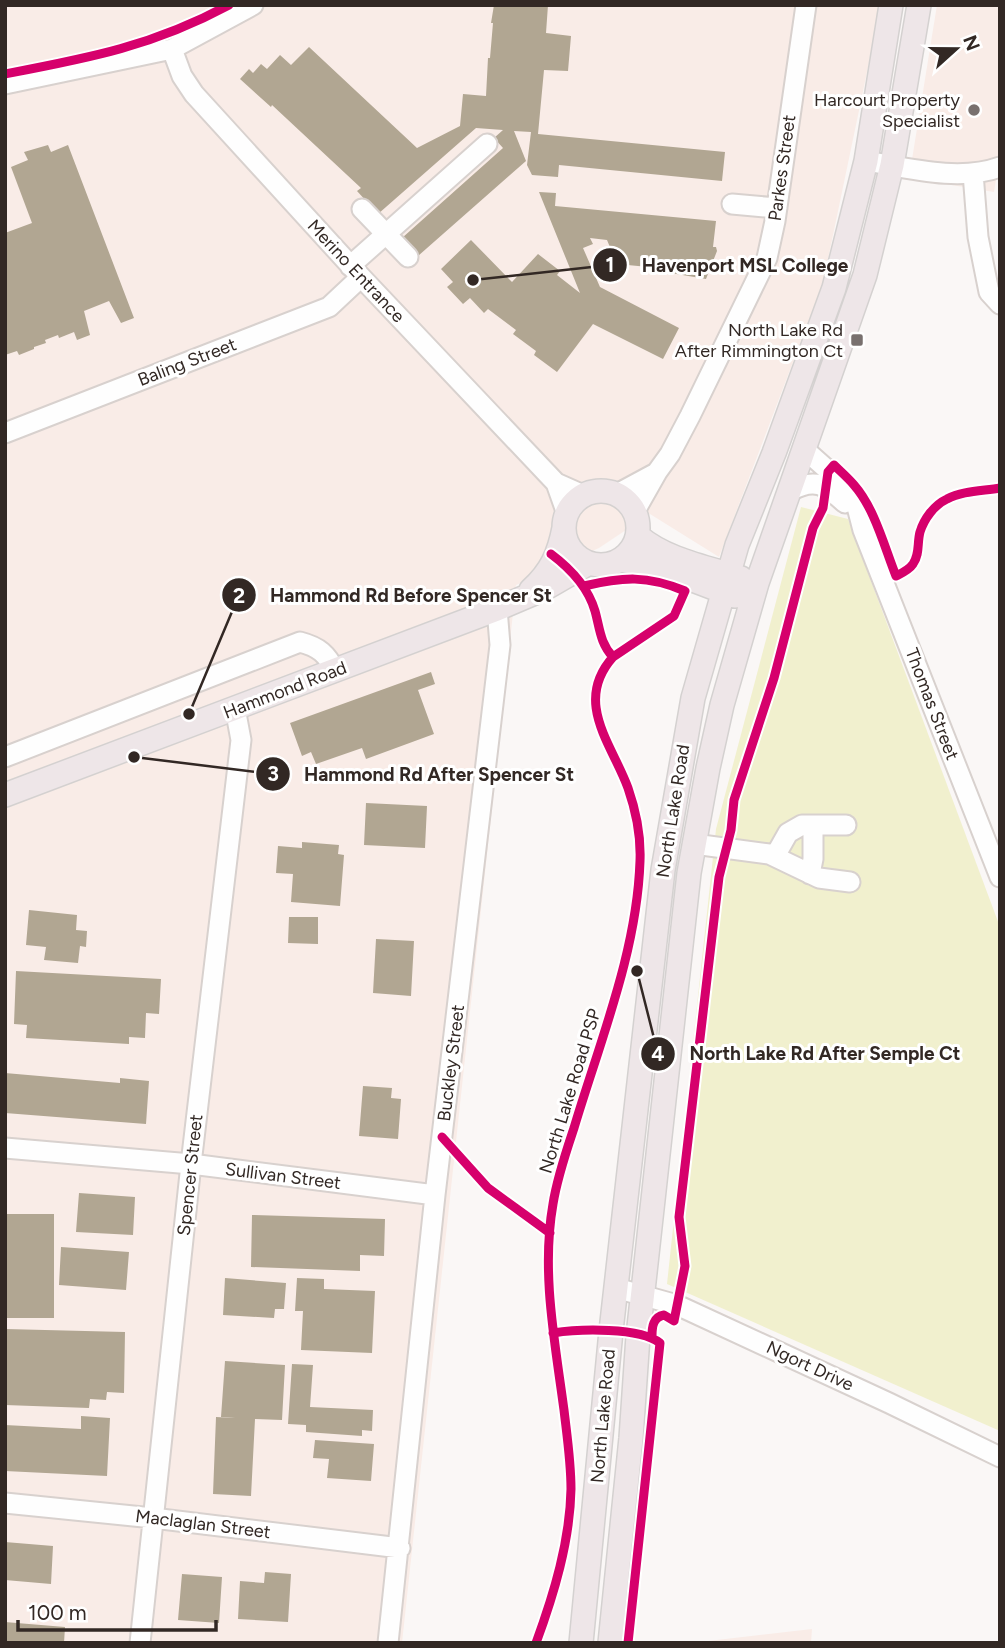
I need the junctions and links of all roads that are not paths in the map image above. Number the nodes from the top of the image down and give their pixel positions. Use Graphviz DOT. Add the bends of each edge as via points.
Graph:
graph roads {
  1 [pos="253,5"];
  2 [pos="806,5"];
  3 [pos="891,5"];
  4 [pos="919,5"];
  5 [pos="172,49"];
  6 [pos="5,84"];
  7 [pos="487,144"];
  8 [pos="866,161"];
  9 [pos="892,166"];
  10 [pos="1000,167"];
  11 [pos="973,173"];
  12 [pos="732,204"];
  13 [pos="777,208"];
  14 [pos="362,209"];
  15 [pos="386,233"];
  16 [pos="408,257"];
  17 [pos="356,272"];
  18 [pos="1000,304"];
  19 [pos="5,433"];
  20 [pos="804,449"];
  21 [pos="657,472"];
  22 [pos="556,483"];
  23 [pos="790,491"];
  24 [pos="617,494"];
  25 [pos="583,495"];
  26 [pos="635,511"];
  27 [pos="565,521"];
  28 [pos="863,530"];
  29 [pos="638,536"];
  30 [pos="621,560"];
  31 [pos="589,563"];
  32 [pos="725,583"];
  33 [pos="754,593"];
  34 [pos="523,596"];
  35 [pos="497,609"];
  36 [pos="335,671"];
  37 [pos="235,708"];
  38 [pos="5,757"];
  39 [pos="5,795"];
  40 [pos="813,825"];
  41 [pos="846,825"];
  42 [pos="694,844"];
  43 [pos="775,856"];
  44 [pos="810,874"];
  45 [pos="1000,877"];
  46 [pos="850,882"];
  47 [pos="5,1148"];
  48 [pos="191,1164"];
  49 [pos="435,1195"];
  50 [pos="616,1288"];
  51 [pos="642,1294"];
  52 [pos="1000,1457"];
  53 [pos="5,1503"];
  54 [pos="153,1518"];
  55 [pos="400,1548"];
  56 [pos="140,1643"];
  57 [pos="388,1643"];
  58 [pos="581,1643"];
  59 [pos="610,1643"];
  1 -- 5 [label="street"];
  2 -- 13 [label="street, Parkes Street"];
  3 -- 8 [label="main road, North Lake Road"];
  4 -- 9 [label="main road, North Lake Road"];
  5 -- 6 [label="street"];
  5 -- 17 [label="street, Merino Entrance" via="181,76 194,94"];
  7 -- 15 [label="street, Baling Street"];
  8 -- 9 [label="street"];
  8 -- 32 [label="main road, North Lake Road" via="834,288"];
  9 -- 11 [label="street"];
  9 -- 20 [label="main road, North Lake Road" via="865,275"];
  10 -- 11 [label="street"];
  11 -- 18 [label="street" via="978,237 989,292"];
  12 -- 13 [label="street"];
  13 -- 21 [label="street, Parkes Street" via="767,258"];
  14 -- 15 [label="street"];
  15 -- 16 [label="street"];
  15 -- 17 [label="street, Baling Street"];
  17 -- 19 [label="street, Baling Street" via="329,307"];
  17 -- 22 [label="street, Merino Entrance"];
  20 -- 23 [label="main road, North Lake Road"];
  20 -- 28 [label="street, Thomas Street" via="840,481 856,503"];
  21 -- 24 [label="street, Parkes Street"];
  21 -- 26 [label="street, Parkes Street"];
  22 -- 25 [label="street, Merino Entrance"];
  22 -- 27 [label="street, Merino Entrance"];
  23 -- 28 [label="street, Thomas Street" via="802,484 826,487 848,505"];
  23 -- 33 [label="main road, North Lake Road"];
  24 -- 25 [label="main road" via="606,490"];
  24 -- 26 [label="main road"];
  25 -- 27 [label="main road" via="573,503"];
  26 -- 29 [label="main road"];
  27 -- 31 [label="main road" via="571,550"];
  27 -- 34 [label="main road, Hammond Road" via="552,566"];
  28 -- 45 [label="street, Thomas Street"];
  29 -- 30 [label="main road"];
  29 -- 32 [label="main road"];
  30 -- 31 [label="main road"];
  30 -- 32 [label="main road"];
  31 -- 34 [label="main road, Hammond Road"];
  32 -- 33 [label="main road"];
  32 -- 50 [label="main road, North Lake Road" via="693,698 671,810"];
  33 -- 42 [label="main road, North Lake Road" via="722,705"];
  34 -- 35 [label="main road, Hammond Road"];
  35 -- 36 [label="main road, Hammond Road"];
  35 -- 49 [label="street, Buckley Street" via="500,645"];
  36 -- 37 [label="main road, Hammond Road"];
  36 -- 38 [label="street" via="327,655 300,642"];
  37 -- 39 [label="main road, Hammond Road"];
  37 -- 48 [label="street, Spencer Street" via="241,740"];
  40 -- 41 [label="street"];
  40 -- 43 [label="street" via="788,832"];
  40 -- 44 [label="street"];
  42 -- 43 [label="street"];
  42 -- 51 [label="main road, North Lake Road"];
  43 -- 44 [label="street"];
  44 -- 46 [label="street"];
  47 -- 48 [label="street, Sullivan Street"];
  48 -- 49 [label="street, Sullivan Street"];
  48 -- 54 [label="street, Spencer Street"];
  49 -- 55 [label="street, Buckley Street"];
  50 -- 51 [label="street, Ngort Drive"];
  50 -- 58 [label="main road, North Lake Road"];
  51 -- 52 [label="street, Ngort Drive" via="702,1316"];
  51 -- 59 [label="main road, North Lake Road"];
  53 -- 54 [label="street, Maclaglan Street"];
  54 -- 55 [label="street, Maclaglan Street"];
  54 -- 56 [label="street, Spencer Street"];
  55 -- 57 [label="street, Buckley Street"];
}
